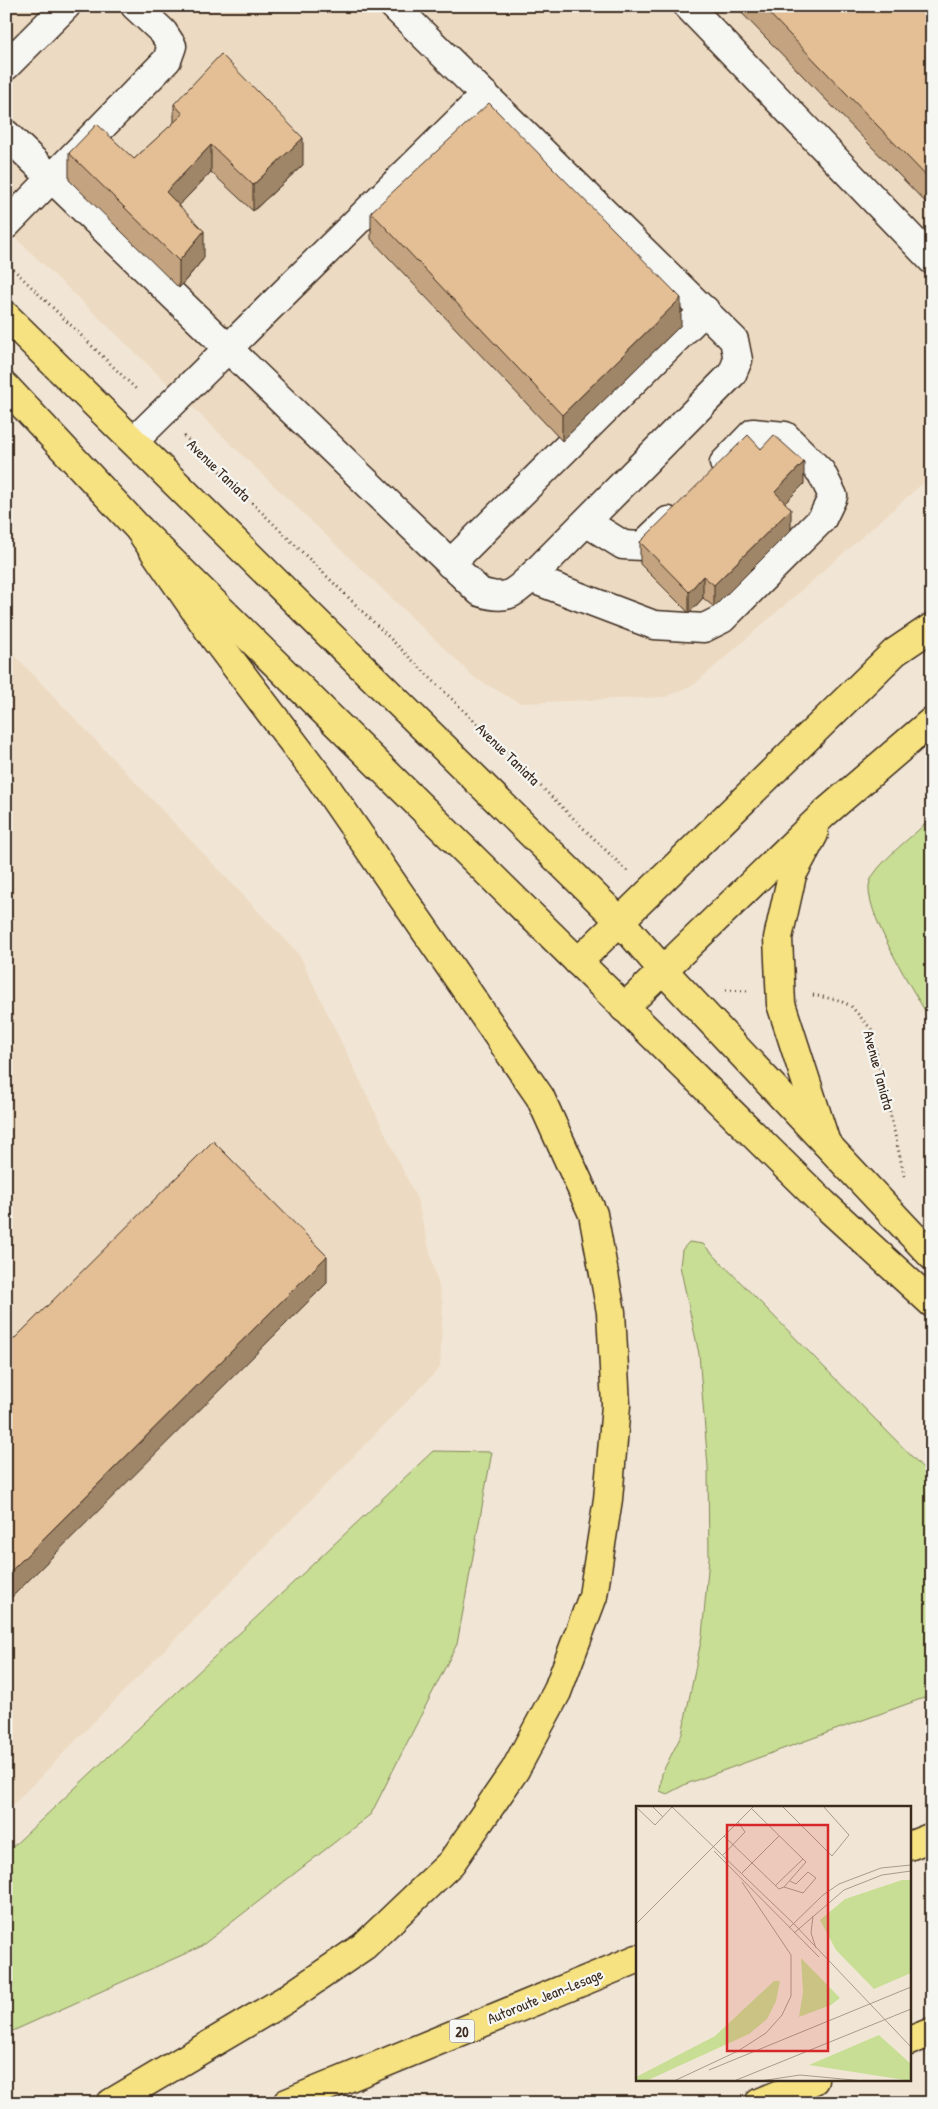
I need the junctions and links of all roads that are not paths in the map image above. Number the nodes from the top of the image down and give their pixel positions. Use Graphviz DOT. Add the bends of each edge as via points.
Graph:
graph roads {
  1 [pos="66,6"];
  2 [pos="136,6"];
  3 [pos="394,6"];
  4 [pos="688,6"];
  5 [pos="6,66"];
  6 [pos="485,95"];
  7 [pos="6,134"];
  8 [pos="52,178"];
  9 [pos="6,225"];
  10 [pos="932,260"];
  11 [pos="705,310"];
  12 [pos="6,316"];
  13 [pos="228,348"];
  14 [pos="6,387"];
  15 [pos="134,441"];
  16 [pos="707,481"];
  17 [pos="687,502"];
  18 [pos="586,522"];
  19 [pos="139,530"];
  20 [pos="450,564"];
  21 [pos="530,578"];
  22 [pos="932,627"];
  23 [pos="932,721"];
  24 [pos="825,813"];
  25 [pos="621,922"];
  26 [pos="578,962"];
  27 [pos="662,969"];
  28 [pos="624,1008"];
  29 [pos="826,1143"];
  30 [pos="932,1256"];
  31 [pos="932,1303"];
  32 [pos="932,1837"];
  33 [pos="910,1846"];
  34 [pos="636,1959"];
  35 [pos="932,2032"];
  36 [pos="910,2041"];
  37 [pos="809,2082"];
  38 [pos="111,2103"];
  39 [pos="287,2103"];
  40 [pos="759,2103"];
  1 -- 5 [label="street"];
  2 -- 8 [label="street" via="163,32 172,46 167,60"];
  3 -- 6 [label="street"];
  4 -- 10 [label="street"];
  6 -- 11 [label="street"];
  6 -- 13 [label="street"];
  7 -- 8 [label="street"];
  8 -- 9 [label="street"];
  8 -- 13 [label="street"];
  11 -- 18 [label="street" via="734,340 738,360 732,374"];
  11 -- 20 [label="street"];
  12 -- 15 [label="main road"];
  13 -- 15 [label="street"];
  13 -- 20 [label="street"];
  14 -- 19 [label="main road"];
  15 -- 25 [label="main road"];
  16 -- 21 [label="street" via="753,433 785,436 821,472 833,496 822,519 722,619 704,628 654,625"];
  17 -- 18 [label="street" via="642,546 623,545"];
  18 -- 21 [label="street"];
  19 -- 26 [label="main road"];
  19 -- 38 [label="main road" via="215,639 320,778 540,1097 593,1214 611,1312 616,1404 608,1499 593,1596 557,1692 515,1770 451,1863 364,1946 285,2000"];
  20 -- 21 [label="street" via="480,592 497,598 518,590"];
  22 -- 25 [label="main road" via="895,652"];
  23 -- 24 [label="main road"];
  24 -- 27 [label="main road"];
  24 -- 29 [label="main road" via="792,875 778,938 781,1004"];
  25 -- 26 [label="main road"];
  25 -- 27 [label="main road"];
  26 -- 28 [label="main road"];
  27 -- 28 [label="main road"];
  27 -- 29 [label="main road"];
  28 -- 31 [label="main road" via="824,1204"];
  29 -- 30 [label="main road"];
  32 -- 33 [label="main road"];
  34 -- 39 [label="main road, Autoroute Jean-Lesage / 20"];
  35 -- 36 [label="main road"];
  37 -- 40 [label="main road"];
}
